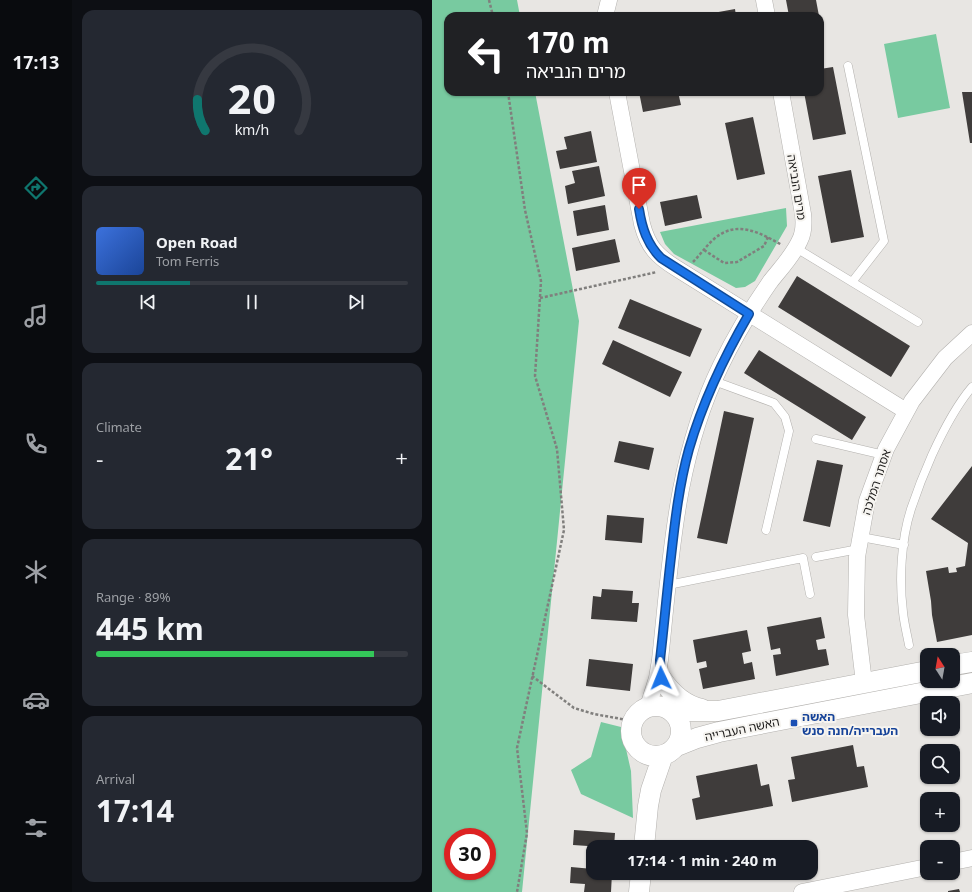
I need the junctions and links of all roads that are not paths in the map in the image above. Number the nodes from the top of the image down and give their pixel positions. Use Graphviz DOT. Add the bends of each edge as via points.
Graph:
graph roads {
  1 [pos="608,0"];
  2 [pos="764,0"];
  3 [pos="606,12"];
  4 [pos="766,12"];
  5 [pos="848,66"];
  6 [pos="618,96"];
  7 [pos="782,96"];
  8 [pos="795,249"];
  9 [pos="852,282"];
  10 [pos="749,314"];
  11 [pos="918,322"];
  12 [pos="970,339"];
  13 [pos="714,382"];
  14 [pos="972,387"];
  15 [pos="906,412"];
  16 [pos="816,439"];
  17 [pos="884,455"];
  18 [pos="766,530"];
  19 [pos="860,543"];
  20 [pos="904,545"];
  21 [pos="816,558"];
  22 [pos="668,586"];
  23 [pos="810,594"];
  24 [pos="909,645"];
  25 [pos="972,662"];
  26 [pos="960,664"];
  27 [pos="661,669"];
  28 [pos="920,672"];
  29 [pos="864,683"];
  30 [pos="972,683"];
  31 [pos="648,707"];
  32 [pos="670,710"];
  33 [pos="718,711"];
  34 [pos="670,751"];
  35 [pos="642,752"];
  36 [pos="648,806"];
  37 [pos="645,840"];
  38 [pos="972,858"];
  39 [pos="960,861"];
  40 [pos="920,868"];
  41 [pos="641,880"];
  42 [pos="640,892"];
  43 [pos="802,892"];
  1 -- 3 [label="street"];
  2 -- 4 [label="street"];
  5 -- 9 [label="lane" via="884,241"];
  6 -- 10 [label="street" via="644,233 650,245 661,258"];
  7 -- 8 [label="street, מרים הנביאה" via="803,214 803,231"];
  8 -- 9 [label="lane"];
  8 -- 10 [label="street, מרים הנביאה"];
  9 -- 11 [label="lane"];
  10 -- 13 [label="street, מרים הנביאה"];
  10 -- 15 [label="street"];
  12 -- 15 [label="street, אסתר המלכה" via="945,358"];
  13 -- 18 [label="lane" via="774,403 785,417 789,431"];
  13 -- 22 [label="street, מרים הנביאה" via="698,422 682,479"];
  14 -- 20 [label="lane" via="942,432 910,510"];
  15 -- 17 [label="street, אסתר המלכה"];
  16 -- 17 [label="lane"];
  17 -- 19 [label="street, אסתר המלכה" via="867,501"];
  19 -- 20 [label="lane"];
  19 -- 21 [label="lane"];
  19 -- 29 [label="street, אסתר המלכה" via="857,557 856,615"];
  20 -- 24 [label="lane" via="901,581"];
  22 -- 23 [label="lane" via="803,558"];
  22 -- 27 [label="street, מרים הנביאה"];
  25 -- 26 [label="street"];
  27 -- 31 [label="street, מרים הנביאה"];
  27 -- 32 [label="street"];
  27 -- 33 [label="street" via="670,690 686,703"];
  28 -- 29 [label="street, האשה העברייה"];
  29 -- 33 [label="street, האשה העברייה"];
  30 -- 34 [label="street, האשה העברייה" via="719,732 697,738"];
  31 -- 32 [label="street" via="661,706"];
  31 -- 35 [label="street" via="637,715 631,728 633,741"];
  32 -- 33 [label="street, האשה העברייה"];
  32 -- 34 [label="street" via="677,716 682,734"];
  34 -- 35 [label="street" via="652,756"];
  34 -- 36 [label="street" via="656,774"];
  35 -- 36 [label="street"];
  36 -- 37 [label="street"];
  38 -- 39 [label="street"];
  40 -- 43 [label="street"];
  41 -- 42 [label="street"];
}
